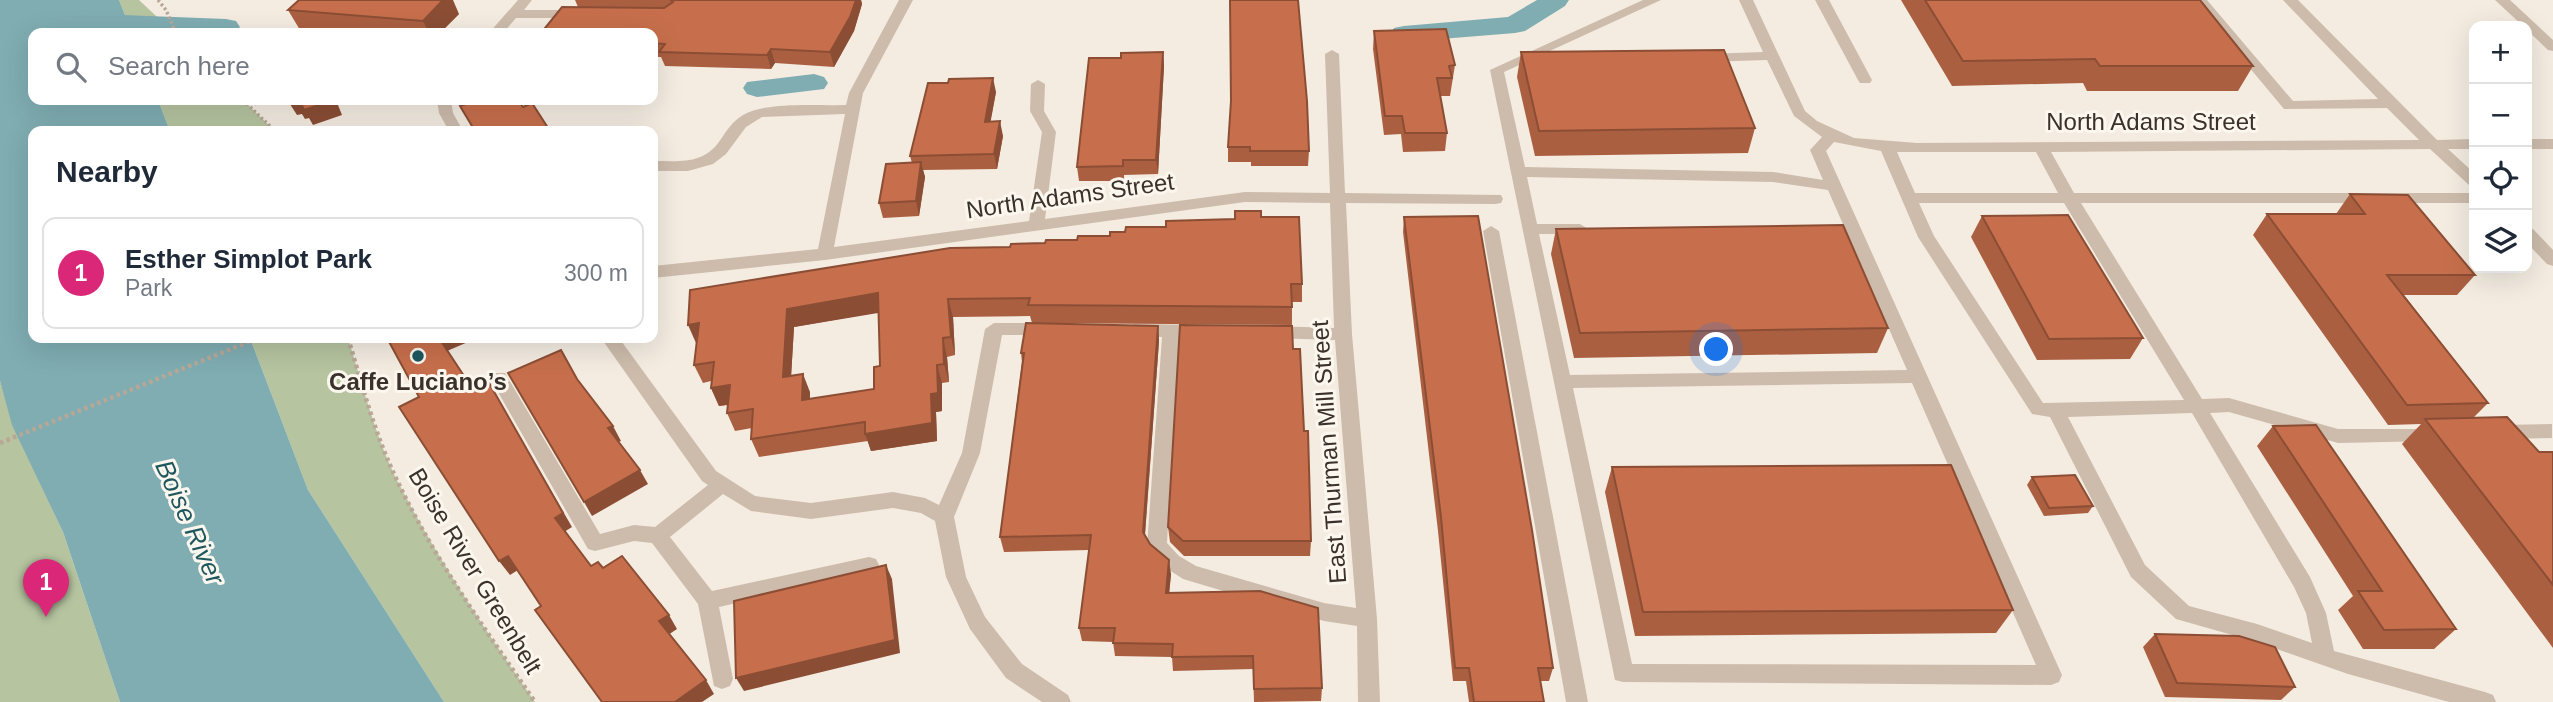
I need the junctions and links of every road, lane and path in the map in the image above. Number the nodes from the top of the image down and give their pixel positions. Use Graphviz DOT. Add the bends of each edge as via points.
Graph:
graph roads {
  1 [pos="158,0"];
  2 [pos="525,0"];
  3 [pos="906,0"];
  4 [pos="1654,0"];
  5 [pos="1746,0"];
  6 [pos="1822,0"];
  7 [pos="2200,0"];
  8 [pos="2290,0"];
  9 [pos="2502,0"];
  10 [pos="513,14"];
  11 [pos="591,14"];
  12 [pos="174,28"];
  13 [pos="500,28"];
  14 [pos="1558,43"];
  15 [pos="2553,47"];
  16 [pos="1332,54"];
  17 [pos="1576,54"];
  18 [pos="1772,56"];
  19 [pos="1690,58"];
  20 [pos="1865,80"];
  21 [pos="1038,84"];
  22 [pos="2391,103"];
  23 [pos="248,105"];
  24 [pos="445,105"];
  25 [pos="853,109"];
  26 [pos="270,126"];
  27 [pos="453,126"];
  28 [pos="1830,137"];
  29 [pos="2469,144"];
  30 [pos="2532,144"];
  31 [pos="2553,144"];
  32 [pos="2437,145"];
  33 [pos="1887,147"];
  34 [pos="2041,147"];
  35 [pos="658,166"];
  36 [pos="1519,172"];
  37 [pos="2469,176"];
  38 [pos="1833,186"];
  39 [pos="1337,198"];
  40 [pos="1909,198"];
  41 [pos="2069,198"];
  42 [pos="2469,198"];
  43 [pos="1495,199"];
  44 [pos="1036,225"];
  45 [pos="1531,229"];
  46 [pos="1601,229"];
  47 [pos="1491,231"];
  48 [pos="1831,231"];
  49 [pos="1854,232"];
  50 [pos="2532,238"];
  51 [pos="825,254"];
  52 [pos="2553,260"];
  53 [pos="658,271"];
  54 [pos="1062,330"];
  55 [pos="1116,330"];
  56 [pos="1171,331"];
  57 [pos="1222,331"];
  58 [pos="1248,332"];
  59 [pos="1343,334"];
  60 [pos="246,343"];
  61 [pos="350,343"];
  62 [pos="614,343"];
  63 [pos="1918,376"];
  64 [pos="499,378"];
  65 [pos="1562,382"];
  66 [pos="2195,406"];
  67 [pos="2056,411"];
  68 [pos="2553,431"];
  69 [pos="2485,433"];
  70 [pos="2445,434"];
  71 [pos="0,443"];
  72 [pos="722,484"];
  73 [pos="944,517"];
  74 [pos="659,536"];
  75 [pos="869,565"];
  76 [pos="708,601"];
  77 [pos="1367,619"];
  78 [pos="2325,657"];
  79 [pos="722,679"];
  80 [pos="535,702"];
  81 [pos="1060,702"];
  82 [pos="1369,702"];
  83 [pos="1577,702"];
  84 [pos="2485,702"];
  1 -- 12 [label="path"];
  2 -- 10 [label="street"];
  3 -- 25 [label="street" via="856,93"];
  4 -- 14 [label="street"];
  5 -- 18 [label="street"];
  6 -- 20 [label="street"];
  7 -- 22 [label="street" via="2289,106"];
  8 -- 22 [label="street"];
  9 -- 15 [label="street"];
  10 -- 11 [label="street"];
  10 -- 13 [label="street"];
  14 -- 17 [label="street"];
  14 -- 36 [label="street" via="1497,70"];
  16 -- 39 [label="street, East Thurman Mill Street"];
  18 -- 19 [label="street"];
  18 -- 28 [label="street" via="1799,113"];
  21 -- 44 [label="street" via="1037,111 1049,132"];
  22 -- 32 [label="street"];
  23 -- 26 [label="path"];
  24 -- 27 [label="street"];
  25 -- 35 [label="street" via="760,113 733,128 720,152 709,161 693,167"];
  25 -- 51 [label="street"];
  28 -- 33 [label="street, North Adams Street"];
  28 -- 38 [label="street" via="1818,150"];
  29 -- 32 [label="street, North Adams Street"];
  30 -- 31 [label="street"];
  32 -- 34 [label="street, North Adams Street"];
  32 -- 37 [label="street"];
  33 -- 34 [label="street, North Adams Street"];
  33 -- 40 [label="street"];
  34 -- 41 [label="street"];
  36 -- 38 [label="street" via="1773,177"];
  36 -- 45 [label="street"];
  38 -- 49 [label="street"];
  39 -- 43 [label="street, North Adams Street"];
  39 -- 44 [label="street, North Adams Street" via="1245,197"];
  39 -- 59 [label="street, East Thurman Mill Street"];
  40 -- 41 [label="street"];
  40 -- 67 [label="street" via="1926,237 2038,409"];
  41 -- 42 [label="street"];
  41 -- 66 [label="street"];
  44 -- 51 [label="street, North Adams Street"];
  45 -- 46 [label="street"];
  45 -- 65 [label="street"];
  47 -- 83 [label="street"];
  48 -- 49 [label="street"];
  49 -- 63 [label="street"];
  50 -- 52 [label="street"];
  51 -- 53 [label="street, North Adams Street"];
  54 -- 73 [label="street" via="994,329 971,453"];
  55 -- 56 [label="street"];
  56 -- 57 [label="street"];
  56 -- 77 [label="street" via="1157,546 1190,573 1324,612"];
  58 -- 59 [label="street"];
  59 -- 77 [label="street, East Thurman Mill Street"];
  60 -- 71 [label="path"];
  61 -- 80 [label="path, Boise River Greenbelt" via="398,482 450,573"];
  62 -- 72 [label="street" via="709,476"];
  63 -- 65 [label="street"];
  63 -- 65 [label="street" via="2051,675 1623,673"];
  64 -- 74 [label="street" via="596,543 634,533"];
  66 -- 67 [label="street"];
  66 -- 70 [label="street" via="2229,405 2338,436"];
  66 -- 78 [label="street" via="2302,583 2316,612"];
  67 -- 78 [label="street" via="2138,570 2183,613"];
  68 -- 69 [label="street"];
  72 -- 73 [label="street" via="751,503 811,511 893,499 925,506"];
  72 -- 74 [label="street"];
  73 -- 81 [label="street" via="956,577 976,623 1014,671"];
  74 -- 76 [label="street"];
  75 -- 76 [label="street"];
  76 -- 79 [label="street"];
  77 -- 82 [label="street, East Thurman Mill Street"];
  78 -- 84 [label="street"];
}
